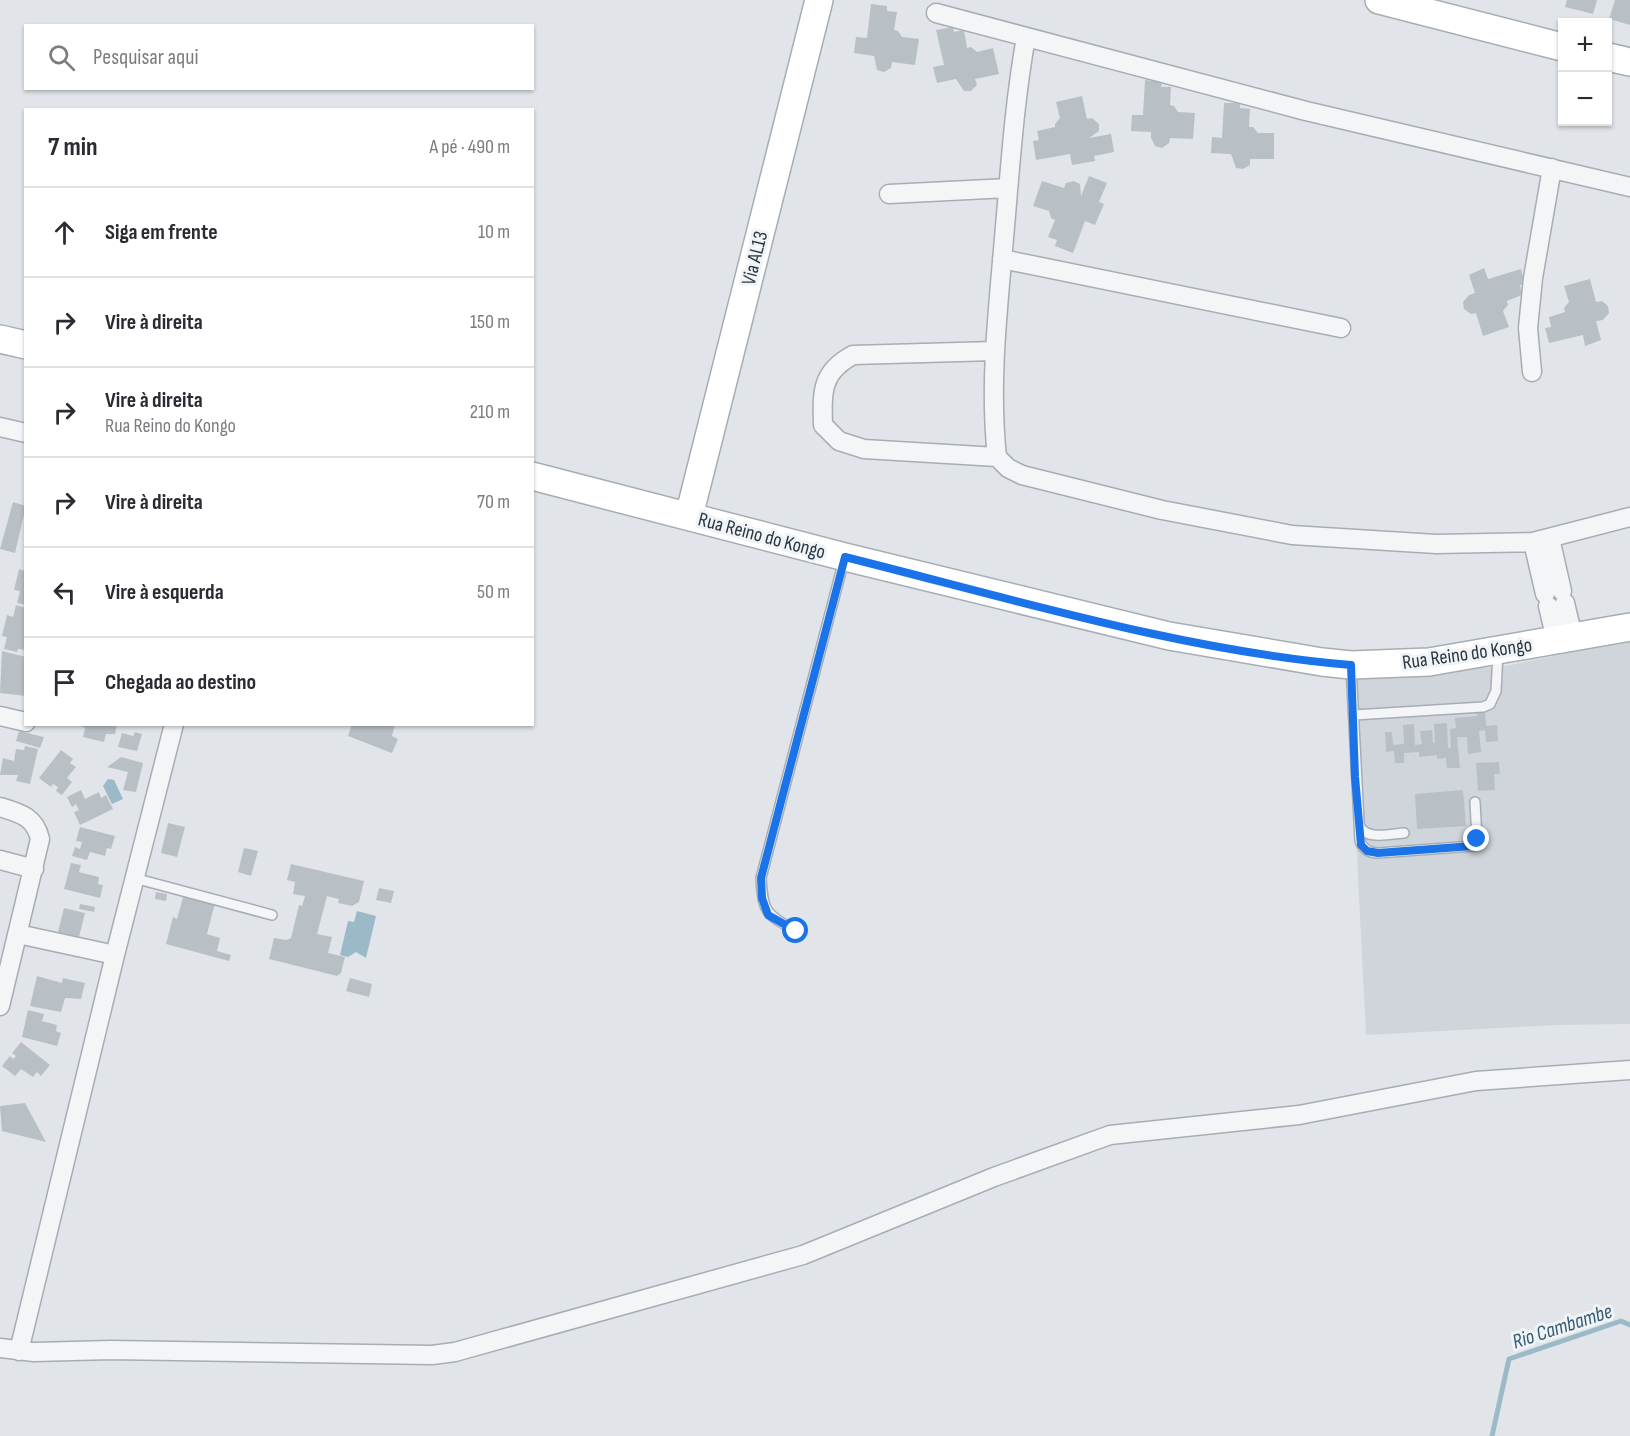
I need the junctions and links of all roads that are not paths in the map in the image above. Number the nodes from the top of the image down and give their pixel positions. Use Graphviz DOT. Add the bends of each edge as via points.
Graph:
graph roads {
  1 [pos="819,0"];
  2 [pos="1387,1"];
  3 [pos="936,13"];
  4 [pos="1026,38"];
  5 [pos="1558,46"];
  6 [pos="1612,58"];
  7 [pos="1630,62"];
  8 [pos="1552,168"];
  9 [pos="1630,187"];
  10 [pos="1008,188"];
  11 [pos="889,194"];
  12 [pos="1002,259"];
  13 [pos="1341,328"];
  14 [pos="0,339"];
  15 [pos="24,345"];
  16 [pos="994,351"];
  17 [pos="1532,372"];
  18 [pos="0,427"];
  19 [pos="24,433"];
  20 [pos="997,457"];
  21 [pos="534,477"];
  22 [pos="689,516"];
  23 [pos="1630,518"];
  24 [pos="1542,540"];
  25 [pos="845,557"];
  26 [pos="1630,627"];
  27 [pos="1564,638"];
  28 [pos="1498,650"];
  29 [pos="1351,665"];
  30 [pos="1354,715"];
  31 [pos="0,716"];
  32 [pos="24,722"];
  33 [pos="173,726"];
  34 [pos="1475,802"];
  35 [pos="0,807"];
  36 [pos="1359,823"];
  37 [pos="1404,833"];
  38 [pos="1372,835"];
  39 [pos="1363,847"];
  40 [pos="0,860"];
  41 [pos="34,869"];
  42 [pos="134,878"];
  43 [pos="272,915"];
  44 [pos="796,931"];
  45 [pos="18,934"];
  46 [pos="115,956"];
  47 [pos="0,1006"];
  48 [pos="1630,1070"];
  49 [pos="0,1348"];
  50 [pos="19,1351"];
  1 -- 22 [label="street, Via AL13"];
  2 -- 5 [label="street"];
  3 -- 4 [label="street"];
  4 -- 8 [label="street" via="1306,111"];
  4 -- 10 [label="street"];
  6 -- 7 [label="street"];
  8 -- 9 [label="street"];
  8 -- 17 [label="street" via="1528,328"];
  10 -- 11 [label="street"];
  10 -- 12 [label="street"];
  12 -- 13 [label="street"];
  12 -- 16 [label="street"];
  14 -- 15 [label="street"];
  16 -- 20 [label="street" via="993,424"];
  16 -- 20 [label="street" via="853,355 838,363 826,379 822,402 823,425 839,441 864,449"];
  18 -- 19 [label="street"];
  20 -- 24 [label="street" via="1022,475 1059,485 1292,535 1436,544"];
  21 -- 22 [label="street, Rua Reino do Kongo"];
  22 -- 25 [label="street, Rua Reino do Kongo"];
  23 -- 24 [label="street"];
  24 -- 27 [label="street"];
  25 -- 29 [label="street, Rua Reino do Kongo" via="1169,636"];
  25 -- 44 [label="lane" via="761,878 768,915"];
  26 -- 27 [label="street, Rua Reino do Kongo"];
  27 -- 28 [label="street, Rua Reino do Kongo"];
  28 -- 29 [label="street, Rua Reino do Kongo" via="1429,662"];
  28 -- 30 [label="lane" via="1496,691 1490,704"];
  29 -- 30 [label="lane"];
  30 -- 36 [label="lane"];
  31 -- 32 [label="street"];
  33 -- 42 [label="street"];
  34 -- 39 [label="lane" via="1477,839 1473,846 1378,853"];
  35 -- 41 [label="street" via="18,812 34,824 40,839"];
  36 -- 38 [label="lane" via="1361,831"];
  36 -- 39 [label="lane"];
  37 -- 38 [label="lane"];
  38 -- 39 [label="lane" via="1364,839"];
  40 -- 41 [label="street"];
  41 -- 45 [label="street"];
  42 -- 43 [label="lane"];
  42 -- 46 [label="street"];
  45 -- 46 [label="street"];
  45 -- 47 [label="street"];
  46 -- 50 [label="street"];
  48 -- 50 [label="street" via="1476,1081 1299,1115 1110,1135 994,1177 803,1255 455,1352 432,1355"];
  49 -- 50 [label="street"];
}
